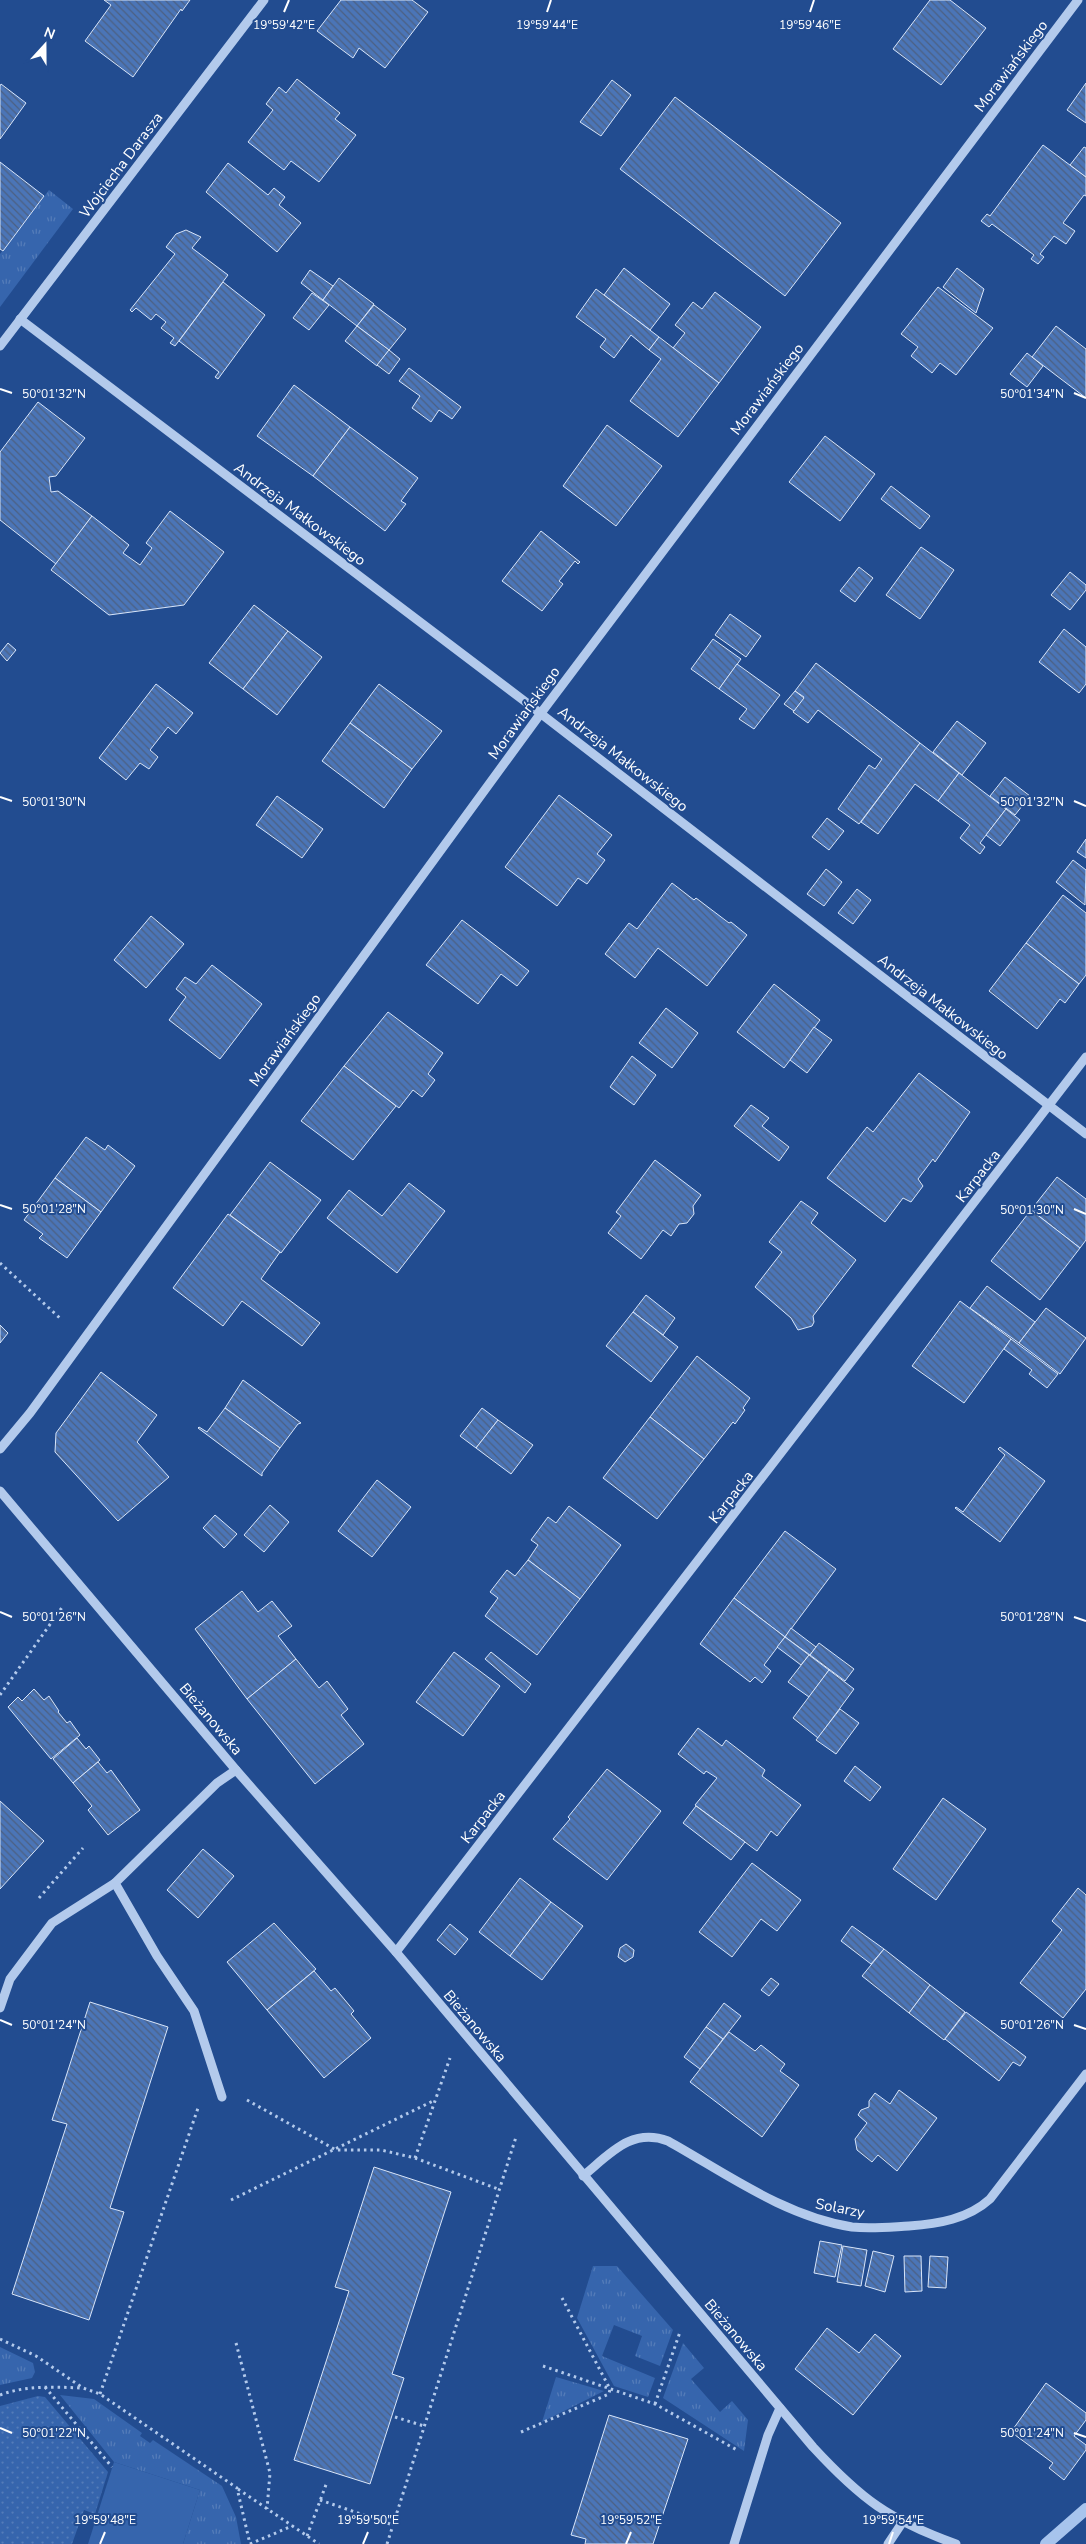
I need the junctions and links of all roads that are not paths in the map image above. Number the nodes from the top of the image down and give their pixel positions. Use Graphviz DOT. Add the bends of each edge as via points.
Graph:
graph roads {
  1 [pos="264,0"];
  2 [pos="1078,0"];
  3 [pos="20,318"];
  4 [pos="0,346"];
  5 [pos="541,713"];
  6 [pos="1086,1057"];
  7 [pos="1049,1107"];
  8 [pos="1086,1134"];
  9 [pos="0,1449"];
  10 [pos="1,1494"];
  11 [pos="236,1770"];
  12 [pos="115,1883"];
  13 [pos="396,1952"];
  14 [pos="0,2008"];
  15 [pos="1086,2074"];
  16 [pos="222,2097"];
  17 [pos="583,2176"];
  18 [pos="780,2408"];
  19 [pos="902,2522"];
  20 [pos="734,2544"];
  21 [pos="888,2544"];
  22 [pos="956,2544"];
  1 -- 3 [label="street, Wojciecha Darasza"];
  2 -- 5 [label="street, Morawiańskiego"];
  3 -- 4 [label="street, Wojciecha Darasza"];
  3 -- 5 [label="street, Andrzeja Małkowskiego"];
  5 -- 7 [label="street, Andrzeja Małkowskiego"];
  5 -- 9 [label="street, Morawiańskiego" via="30,1413"];
  6 -- 7 [label="street, Karpacka"];
  7 -- 8 [label="street, Andrzeja Małkowskiego"];
  7 -- 13 [label="street, Karpacka"];
  10 -- 11 [label="street, Bieżanowska"];
  11 -- 12 [label="street" via="218,1782"];
  11 -- 13 [label="street, Bieżanowska"];
  12 -- 14 [label="street" via="52,1923 10,1979"];
  12 -- 16 [label="street" via="157,1956 194,2011"];
  13 -- 17 [label="street, Bieżanowska"];
  15 -- 17 [label="street, Solarzy" via="990,2199 970,2212 936,2224 862,2228 821,2220 777,2204 668,2141 653,2136 626,2142"];
  17 -- 18 [label="street, Bieżanowska"];
  18 -- 19 [label="street, Bieżanowska" via="854,2489"];
  18 -- 20 [label="street" via="759,2462"];
  19 -- 21 [label="street"];
  19 -- 22 [label="street, Bieżanowska"];
}
